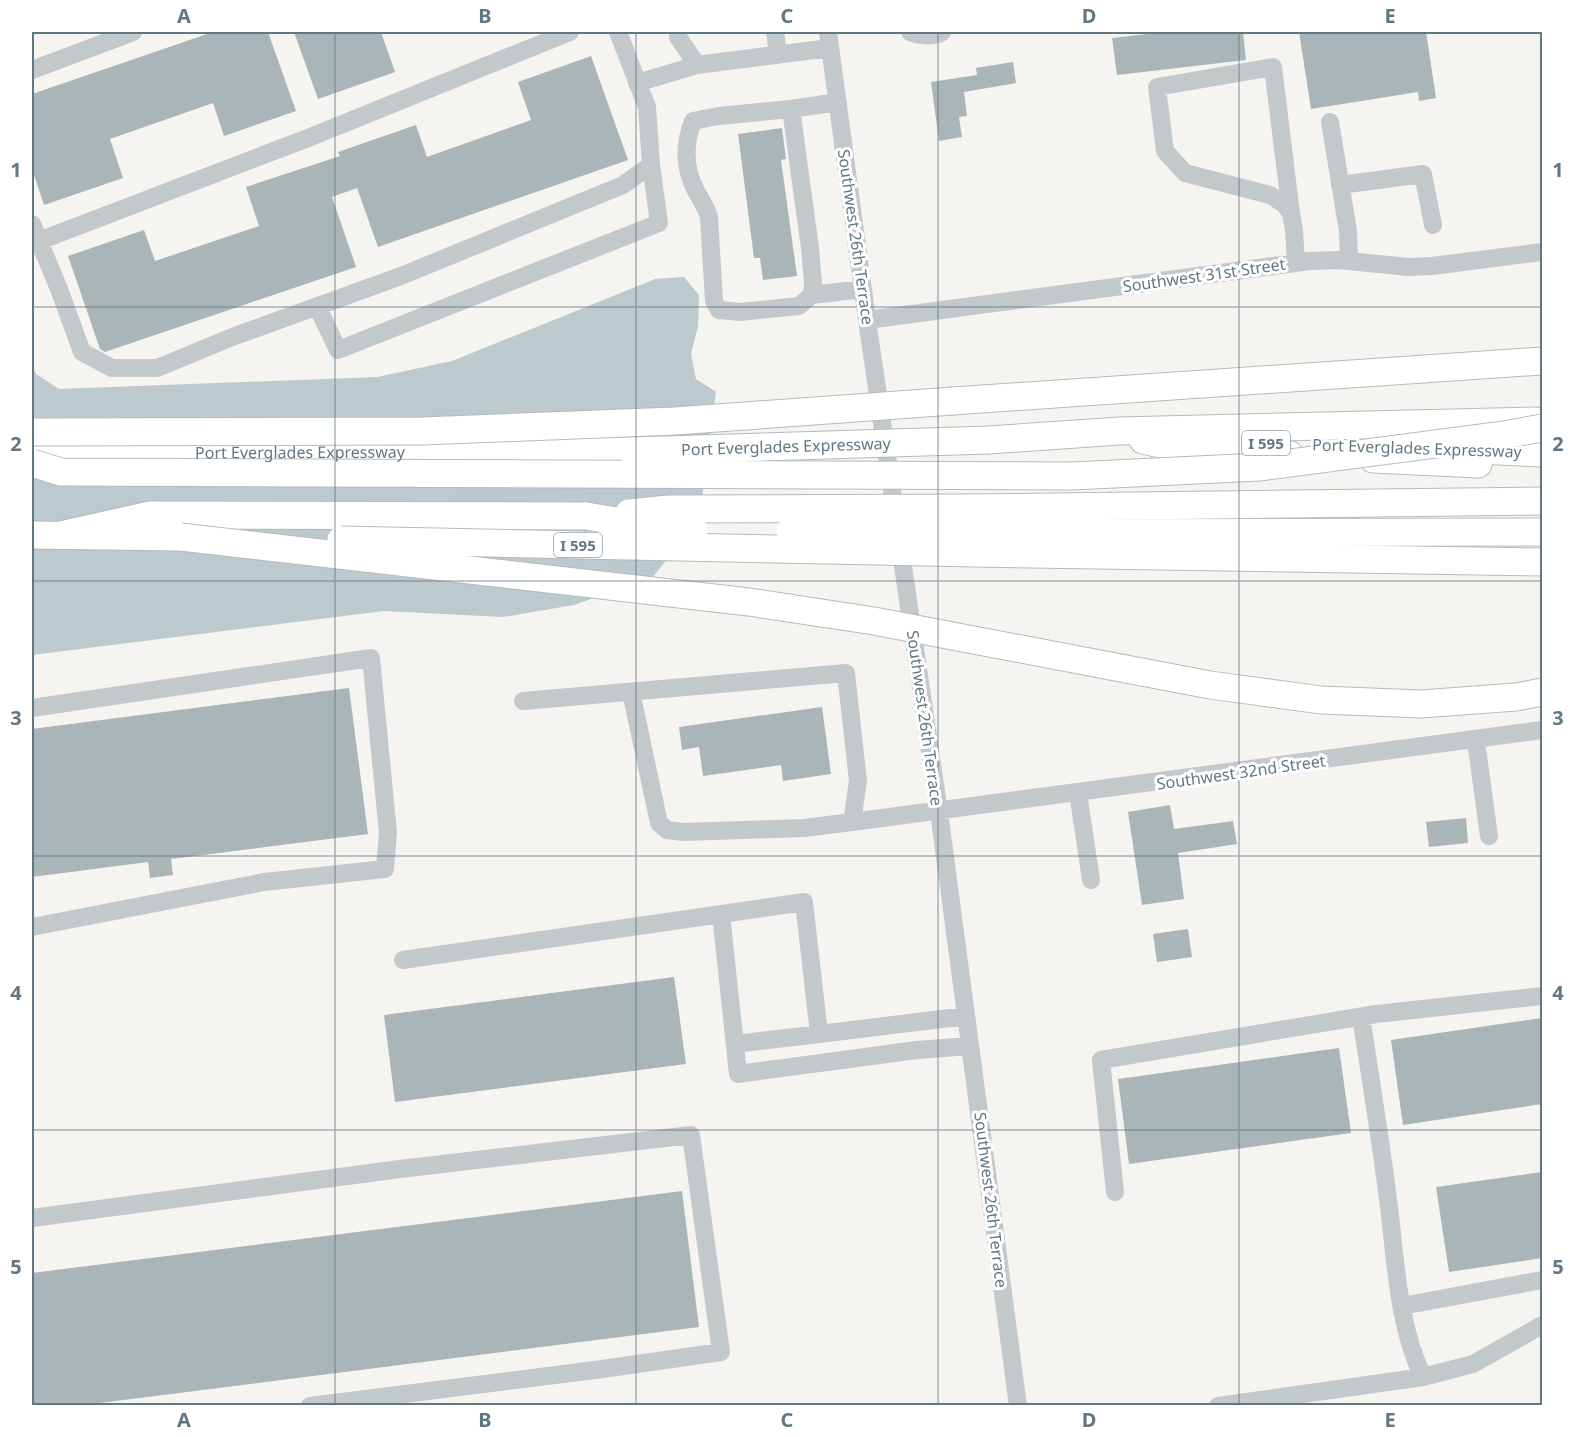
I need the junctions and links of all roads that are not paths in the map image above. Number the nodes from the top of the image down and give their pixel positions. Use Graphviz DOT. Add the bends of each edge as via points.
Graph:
graph roads {
  1 [pos="133,32"];
  2 [pos="570,32"];
  3 [pos="618,32"];
  4 [pos="678,32"];
  5 [pos="776,32"];
  6 [pos="910,32"];
  7 [pos="942,32"];
  8 [pos="829,40"];
  9 [pos="778,55"];
  10 [pos="697,65"];
  11 [pos="32,70"];
  12 [pos="638,83"];
  13 [pos="838,102"];
  14 [pos="791,109"];
  15 [pos="1330,122"];
  16 [pos="651,165"];
  17 [pos="1340,185"];
  18 [pos="1291,213"];
  19 [pos="32,224"];
  20 [pos="1433,225"];
  21 [pos="39,241"];
  22 [pos="1542,252"];
  23 [pos="1349,261"];
  24 [pos="1296,263"];
  25 [pos="863,288"];
  26 [pos="812,295"];
  27 [pos="317,306"];
  28 [pos="867,320"];
  29 [pos="1542,361"];
  30 [pos="1542,421"];
  31 [pos="1542,428"];
  32 [pos="32,432"];
  33 [pos="989,440"];
  34 [pos="1142,440"];
  35 [pos="32,453"];
  36 [pos="1542,453"];
  37 [pos="32,463"];
  38 [pos="1542,467"];
  39 [pos="1542,501"];
  40 [pos="971,531"];
  41 [pos="1542,532"];
  42 [pos="32,535"];
  43 [pos="61,535"];
  44 [pos="181,537"];
  45 [pos="1542,562"];
  46 [pos="631,692"];
  47 [pos="1542,693"];
  48 [pos="523,701"];
  49 [pos="32,708"];
  50 [pos="1542,730"];
  51 [pos="1476,741"];
  52 [pos="1078,793"];
  53 [pos="939,812"];
  54 [pos="852,822"];
  55 [pos="1489,836"];
  56 [pos="1091,880"];
  57 [pos="721,914"];
  58 [pos="32,927"];
  59 [pos="404,960"];
  60 [pos="1542,996"];
  61 [pos="966,1016"];
  62 [pos="1361,1017"];
  63 [pos="819,1034"];
  64 [pos="735,1044"];
  65 [pos="970,1046"];
  66 [pos="1115,1192"];
  67 [pos="32,1218"];
  68 [pos="1542,1280"];
  69 [pos="1402,1306"];
  70 [pos="1542,1324"];
  71 [pos="1423,1377"];
  72 [pos="310,1406"];
  73 [pos="1018,1406"];
  74 [pos="1218,1406"];
  1 -- 11 [label="street"];
  2 -- 21 [label="street"];
  3 -- 12 [label="street"];
  4 -- 10 [label="street"];
  5 -- 9 [label="street"];
  6 -- 7 [label="street"];
  8 -- 9 [label="street"];
  8 -- 13 [label="street, Southwest 26th Terrace"];
  9 -- 10 [label="street"];
  10 -- 12 [label="street"];
  12 -- 16 [label="street" via="647,107"];
  13 -- 14 [label="street"];
  13 -- 25 [label="street, Southwest 26th Terrace"];
  14 -- 26 [label="street" via="810,248"];
  14 -- 26 [label="street" via="693,121 685,154 695,189 709,217 716,307 726,312 800,306"];
  15 -- 17 [label="street"];
  16 -- 27 [label="street" via="623,185"];
  16 -- 27 [label="street" via="658,223 338,350"];
  17 -- 20 [label="street" via="1424,174"];
  17 -- 23 [label="street"];
  18 -- 18 [label="street" via="1270,195 1185,172 1165,151 1156,87 1273,67"];
  18 -- 24 [label="street"];
  19 -- 21 [label="street"];
  21 -- 27 [label="street" via="82,352 112,368 157,368"];
  22 -- 23 [label="street, Southwest 31st Street" via="1432,266"];
  23 -- 24 [label="street, Southwest 31st Street"];
  24 -- 28 [label="street, Southwest 31st Street"];
  25 -- 26 [label="street"];
  25 -- 28 [label="street, Southwest 26th Terrace"];
  28 -- 53 [label="street, Southwest 26th Terrace"];
  29 -- 32 [label="highway, bridge" via="675,421 423,431"];
  30 -- 33 [label="highway" via="1119,431"];
  31 -- 37 [label="highway, bridge" via="1259,467 1072,476 61,472"];
  33 -- 34 [label="highway, Port Everglades Expressway / I 595"];
  33 -- 35 [label="highway, Port Everglades Expressway / I 595, bridge" via="632,451"];
  34 -- 36 [label="highway, Port Everglades Expressway / I 595" via="1392,445"];
  34 -- 38 [label="highway" via="1190,451"];
  39 -- 40 [label="highway"];
  40 -- 41 [label="highway"];
  40 -- 43 [label="highway, bridge" via="669,509 586,516 150,515"];
  40 -- 44 [label="highway, I 595, bridge"];
  40 -- 45 [label="highway, I 595"];
  42 -- 43 [label="highway, I 595"];
  43 -- 44 [label="highway, I 595"];
  44 -- 47 [label="highway, bridge" via="749,602 874,621 1210,685 1321,700 1421,704"];
  46 -- 48 [label="street"];
  46 -- 54 [label="street, Southwest 32nd Street" via="659,823 667,830 804,828"];
  46 -- 54 [label="street" via="846,673 858,781"];
  49 -- 58 [label="street" via="371,658 388,833 385,869 264,882"];
  50 -- 51 [label="street, Southwest 32nd Street"];
  51 -- 52 [label="street, Southwest 32nd Street"];
  51 -- 55 [label="street"];
  52 -- 53 [label="street, Southwest 32nd Street"];
  52 -- 56 [label="street"];
  53 -- 54 [label="street, Southwest 32nd Street"];
  53 -- 61 [label="street, Southwest 26th Terrace"];
  57 -- 59 [label="street"];
  57 -- 63 [label="street" via="804,902"];
  57 -- 64 [label="street"];
  60 -- 62 [label="street"];
  61 -- 63 [label="street"];
  61 -- 65 [label="street, Southwest 26th Terrace"];
  62 -- 66 [label="street" via="1101,1060"];
  62 -- 69 [label="street"];
  63 -- 64 [label="street"];
  64 -- 65 [label="street" via="738,1074"];
  65 -- 73 [label="street, Southwest 26th Terrace"];
  67 -- 72 [label="street" via="691,1135 721,1352"];
  68 -- 69 [label="street"];
  69 -- 71 [label="street" via="1412,1354"];
  70 -- 71 [label="street" via="1473,1364"];
  71 -- 74 [label="street"];
}
